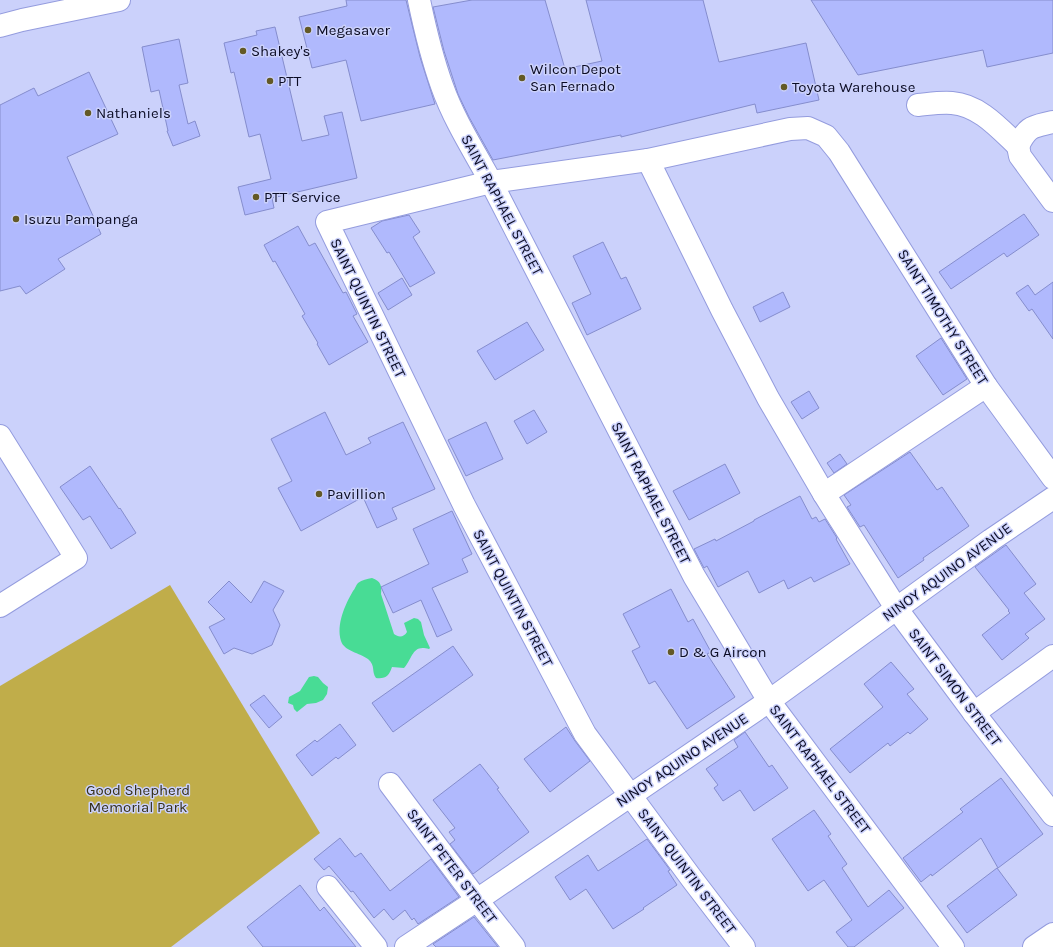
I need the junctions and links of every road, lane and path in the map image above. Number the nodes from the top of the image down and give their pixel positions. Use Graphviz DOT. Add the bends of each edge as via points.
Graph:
graph roads {
  1 [pos="119,0"];
  2 [pos="419,0"];
  3 [pos="0,26"];
  4 [pos="918,105"];
  5 [pos="1053,122"];
  6 [pos="1018,146"];
  7 [pos="648,160"];
  8 [pos="491,182"];
  9 [pos="1053,201"];
  10 [pos="327,222"];
  11 [pos="986,386"];
  12 [pos="0,436"];
  13 [pos="1053,478"];
  14 [pos="824,494"];
  15 [pos="1053,498"];
  16 [pos="0,606"];
  17 [pos="896,608"];
  18 [pos="1053,656"];
  19 [pos="769,701"];
  20 [pos="974,713"];
  21 [pos="390,784"];
  22 [pos="630,795"];
  23 [pos="1053,815"];
  24 [pos="328,887"];
  25 [pos="477,900"];
  26 [pos="1053,934"];
  27 [pos="376,947"];
  28 [pos="406,947"];
  29 [pos="514,947"];
  30 [pos="744,947"];
  31 [pos="952,947"];
  32 [pos="1034,947"];
  1 -- 3 [label="main road"];
  2 -- 8 [label="main road, SAINT RAPHAEL STREET" via="427,39 442,87"];
  4 -- 6 [label="main road" via="951,102 968,106 984,115"];
  5 -- 6 [label="main road" via="1030,128"];
  6 -- 9 [label="main road" via="1020,156"];
  7 -- 8 [label="main road, SAINT TIMOTHY STREET"];
  7 -- 11 [label="main road, SAINT TIMOTHY STREET" via="790,129 808,128 826,136 839,152"];
  7 -- 14 [label="main road, SAINT SIMON STREET" via="768,398"];
  8 -- 10 [label="main road, SAINT TIMOTHY STREET"];
  8 -- 19 [label="main road, SAINT RAPHAEL STREET" via="694,576"];
  10 -- 22 [label="main road, SAINT QUINTIN STREET" via="464,505 585,734"];
  11 -- 13 [label="main road, SAINT TIMOTHY STREET"];
  11 -- 14 [label="main road"];
  12 -- 16 [label="main road" via="76,558"];
  14 -- 17 [label="main road, SAINT SIMON STREET"];
  15 -- 17 [label="main road, NINOY AQUINO AVENUE"];
  17 -- 19 [label="main road, NINOY AQUINO AVENUE"];
  17 -- 20 [label="main road, SAINT SIMON STREET"];
  18 -- 20 [label="main road"];
  19 -- 22 [label="main road, NINOY AQUINO AVENUE"];
  19 -- 31 [label="main road, SAINT RAPHAEL STREET"];
  20 -- 23 [label="main road, SAINT SIMON STREET"];
  21 -- 25 [label="main road, SAINT PETER STREET"];
  22 -- 25 [label="main road, NINOY AQUINO AVENUE"];
  22 -- 30 [label="main road, SAINT QUINTIN STREET"];
  24 -- 27 [label="main road"];
  25 -- 28 [label="main road, NINOY AQUINO AVENUE"];
  25 -- 29 [label="main road, SAINT PETER STREET"];
  26 -- 32 [label="main road"];
}
